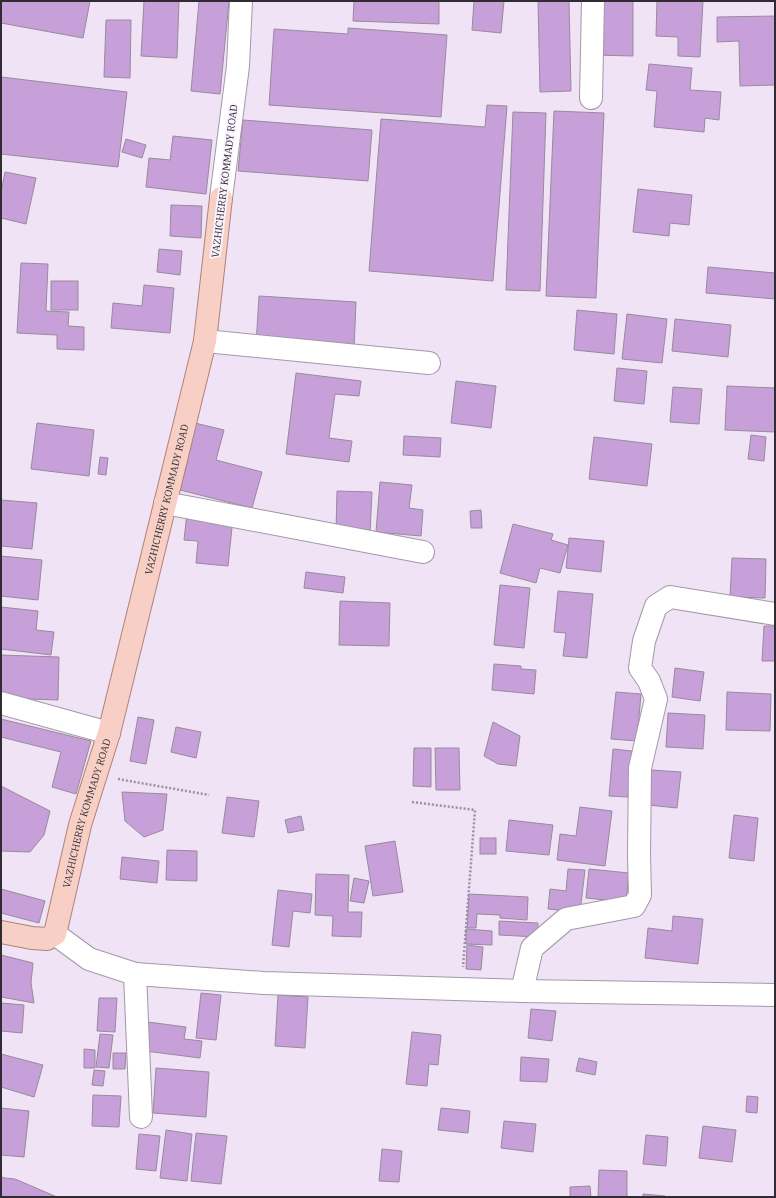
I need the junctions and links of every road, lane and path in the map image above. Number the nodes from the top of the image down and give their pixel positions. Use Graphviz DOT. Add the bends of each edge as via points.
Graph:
graph roads {
  1 [pos="241,1"];
  2 [pos="593,1"];
  3 [pos="591,98"];
  4 [pos="222,198"];
  5 [pos="204,340"];
  6 [pos="429,363"];
  7 [pos="164,503"];
  8 [pos="423,552"];
  9 [pos="775,614"];
  10 [pos="1,704"];
  11 [pos="109,733"];
  12 [pos="96,775"];
  13 [pos="209,795"];
  14 [pos="412,802"];
  15 [pos="1,932"];
  16 [pos="55,934"];
  17 [pos="135,974"];
  18 [pos="461,989"];
  19 [pos="522,991"];
  20 [pos="775,995"];
  21 [pos="141,1117"];
  1 -- 4 [label="street, VAZHICHERRY KOMMADY ROAD" via="238,66"];
  2 -- 3 [label="street"];
  4 -- 5 [label="main road, VAZHICHERRY KOMMADY ROAD"];
  5 -- 6 [label="street"];
  5 -- 7 [label="main road, VAZHICHERRY KOMMADY ROAD"];
  7 -- 8 [label="street"];
  7 -- 11 [label="main road, VAZHICHERRY KOMMADY ROAD"];
  9 -- 19 [label="street" via="670,597 656,606 644,641 640,668 649,681 656,699 640,768 640,895 634,906 566,919 532,948"];
  10 -- 11 [label="street"];
  11 -- 12 [label="main road, VAZHICHERRY KOMMADY ROAD"];
  12 -- 13 [label="path"];
  12 -- 16 [label="main road, VAZHICHERRY KOMMADY ROAD" via="80,825"];
  14 -- 18 [label="path" via="475,810"];
  15 -- 16 [label="main road" via="32,938 47,938"];
  16 -- 17 [label="street" via="89,959"];
  17 -- 18 [label="street" via="264,982"];
  17 -- 21 [label="street"];
  18 -- 19 [label="street"];
  19 -- 20 [label="street"];
}
